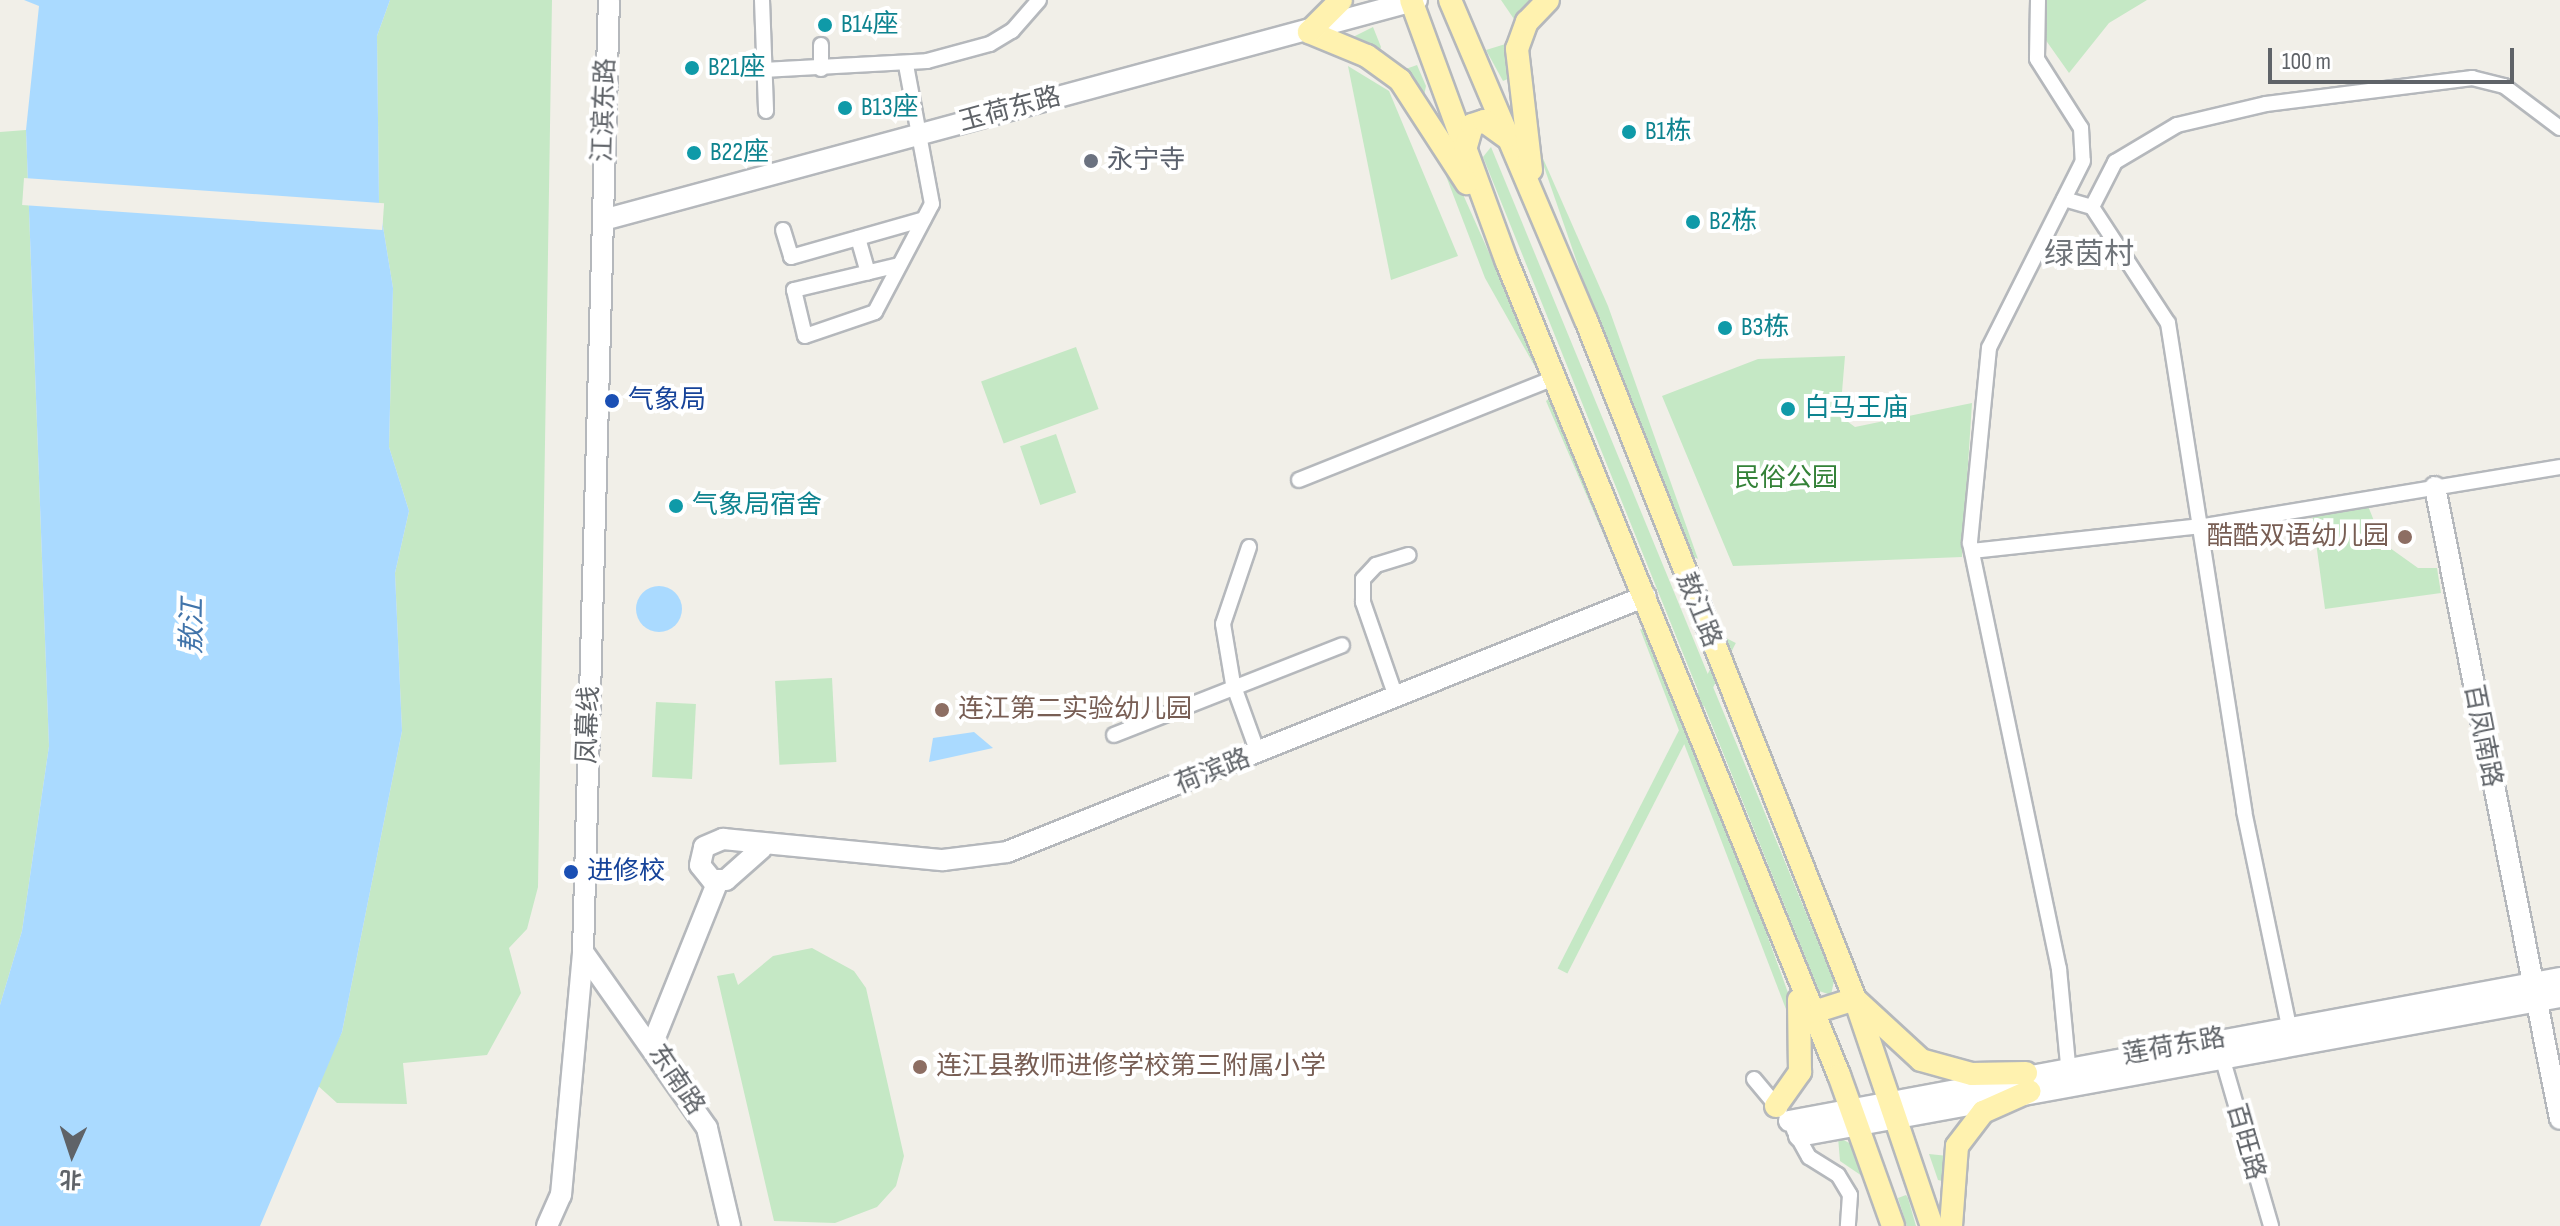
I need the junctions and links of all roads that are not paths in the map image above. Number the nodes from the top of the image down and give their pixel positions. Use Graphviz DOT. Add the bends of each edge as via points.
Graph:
graph roads {
  1 [pos="609,0"];
  2 [pos="762,0"];
  3 [pos="1039,0"];
  4 [pos="1341,0"];
  5 [pos="1413,0"];
  6 [pos="1450,0"];
  7 [pos="1548,0"];
  8 [pos="2038,0"];
  9 [pos="1309,32"];
  10 [pos="821,45"];
  11 [pos="906,65"];
  12 [pos="821,69"];
  13 [pos="763,70"];
  14 [pos="766,111"];
  15 [pos="2560,128"];
  16 [pos="917,134"];
  17 [pos="1507,138"];
  18 [pos="1465,150"];
  19 [pos="1536,198"];
  20 [pos="2064,199"];
  21 [pos="2092,207"];
  22 [pos="1488,214"];
  23 [pos="924,219"];
  24 [pos="603,220"];
  25 [pos="783,230"];
  26 [pos="858,238"];
  27 [pos="899,265"];
  28 [pos="868,273"];
  29 [pos="1557,377"];
  30 [pos="2560,467"];
  31 [pos="1299,480"];
  32 [pos="2435,487"];
  33 [pos="2204,526"];
  34 [pos="1249,547"];
  35 [pos="1972,551"];
  36 [pos="1409,555"];
  37 [pos="1646,596"];
  38 [pos="1342,645"];
  39 [pos="1233,684"];
  40 [pos="1396,697"];
  41 [pos="1114,735"];
  42 [pos="1258,753"];
  43 [pos="762,848"];
  44 [pos="718,881"];
  45 [pos="583,952"];
  46 [pos="1794,971"];
  47 [pos="2560,978"];
  48 [pos="2530,993"];
  49 [pos="2560,997"];
  50 [pos="1855,999"];
  51 [pos="1814,1012"];
  52 [pos="2289,1026"];
  53 [pos="652,1045"];
  54 [pos="2222,1057"];
  55 [pos="2068,1065"];
  56 [pos="1754,1079"];
  57 [pos="2028,1082"];
  58 [pos="1894,1107"];
  59 [pos="1855,1115"];
  60 [pos="2560,1119"];
  61 [pos="1788,1121"];
  62 [pos="547,1226"];
  63 [pos="730,1226"];
  64 [pos="1848,1226"];
  65 [pos="1893,1226"];
  66 [pos="1932,1226"];
  67 [pos="1951,1226"];
  68 [pos="2271,1226"];
  1 -- 24 [label="main road, 江滨东路"];
  2 -- 13 [label="street"];
  3 -- 11 [label="street" via="990,44"];
  4 -- 9 [label="main road"];
  5 -- 9 [label="main road, 玉荷东路"];
  5 -- 18 [label="main road, 敖江路"];
  6 -- 17 [label="main road, 敖江路"];
  7 -- 19 [label="main road" via="1527,22 1517,49"];
  8 -- 20 [label="street" via="2037,59 2073,110 2085,146"];
  9 -- 16 [label="main road, 玉荷东路"];
  9 -- 22 [label="main road" via="1367,56 1400,80"];
  10 -- 12 [label="street"];
  11 -- 12 [label="street"];
  11 -- 16 [label="street"];
  12 -- 13 [label="street"];
  13 -- 14 [label="street"];
  15 -- 21 [label="street" via="2504,86 2472,78 2266,104 2177,125 2139,147 2115,162"];
  16 -- 23 [label="street" via="932,204"];
  16 -- 24 [label="main road, 玉荷东路"];
  17 -- 18 [label="main road" via="1484,121 1472,125"];
  17 -- 19 [label="main road, 敖江路"];
  18 -- 22 [label="main road, 敖江路"];
  19 -- 50 [label="main road, 敖江路"];
  20 -- 21 [label="street"];
  20 -- 35 [label="street" via="1989,348"];
  21 -- 33 [label="street" via="2168,323"];
  22 -- 29 [label="main road, 敖江路"];
  23 -- 26 [label="street"];
  23 -- 27 [label="street"];
  24 -- 45 [label="main road, 凤幕线"];
  25 -- 26 [label="street" via="791,257"];
  26 -- 28 [label="street"];
  27 -- 28 [label="street"];
  27 -- 28 [label="street" via="875,312 805,336 794,290"];
  29 -- 31 [label="street"];
  29 -- 37 [label="main road, 敖江路"];
  30 -- 32 [label="street"];
  32 -- 33 [label="street"];
  32 -- 48 [label="main road, 百凤南路"];
  33 -- 35 [label="street"];
  33 -- 52 [label="street" via="2244,811"];
  34 -- 39 [label="street" via="1223,624"];
  35 -- 55 [label="street" via="2059,969"];
  36 -- 40 [label="street" via="1376,565 1363,579 1363,602"];
  37 -- 40 [label="main road, 荷滨路"];
  37 -- 46 [label="main road, 敖江路"];
  38 -- 39 [label="street"];
  39 -- 41 [label="street"];
  39 -- 42 [label="street"];
  40 -- 42 [label="main road, 荷滨路"];
  42 -- 43 [label="main road, 荷滨路" via="994,856 943,860"];
  43 -- 44 [label="main road"];
  43 -- 44 [label="main road, 荷滨路" via="709,843 700,865"];
  44 -- 53 [label="main road"];
  45 -- 53 [label="main road, 东南路"];
  45 -- 62 [label="main road, 凤幕线" via="561,1195"];
  46 -- 51 [label="main road, 敖江路"];
  46 -- 61 [label="main road" via="1804,1048"];
  47 -- 48 [label="main road, 莲荷东路"];
  48 -- 49 [label="main road, 莲荷东路"];
  48 -- 52 [label="main road, 莲荷东路"];
  48 -- 54 [label="main road, 莲荷东路"];
  48 -- 60 [label="main road, 百凤南路"];
  50 -- 51 [label="main road"];
  50 -- 57 [label="main road" via="1921,1060"];
  50 -- 58 [label="main road, 敖江路"];
  51 -- 59 [label="main road, 敖江路"];
  52 -- 55 [label="main road, 莲荷东路"];
  53 -- 63 [label="main road, 东南路" via="711,1135"];
  54 -- 57 [label="main road, 莲荷东路"];
  54 -- 68 [label="street, 百旺路"];
  55 -- 57 [label="main road, 莲荷东路"];
  56 -- 61 [label="street"];
  57 -- 58 [label="main road, 莲荷东路"];
  57 -- 67 [label="main road" via="1983,1112 1957,1146"];
  58 -- 59 [label="main road, 莲荷东路"];
  58 -- 66 [label="main road, 敖江路"];
  59 -- 61 [label="main road, 莲荷东路"];
  59 -- 65 [label="main road, 敖江路"];
  61 -- 64 [label="street" via="1809,1157 1838,1175 1850,1195"];
}
